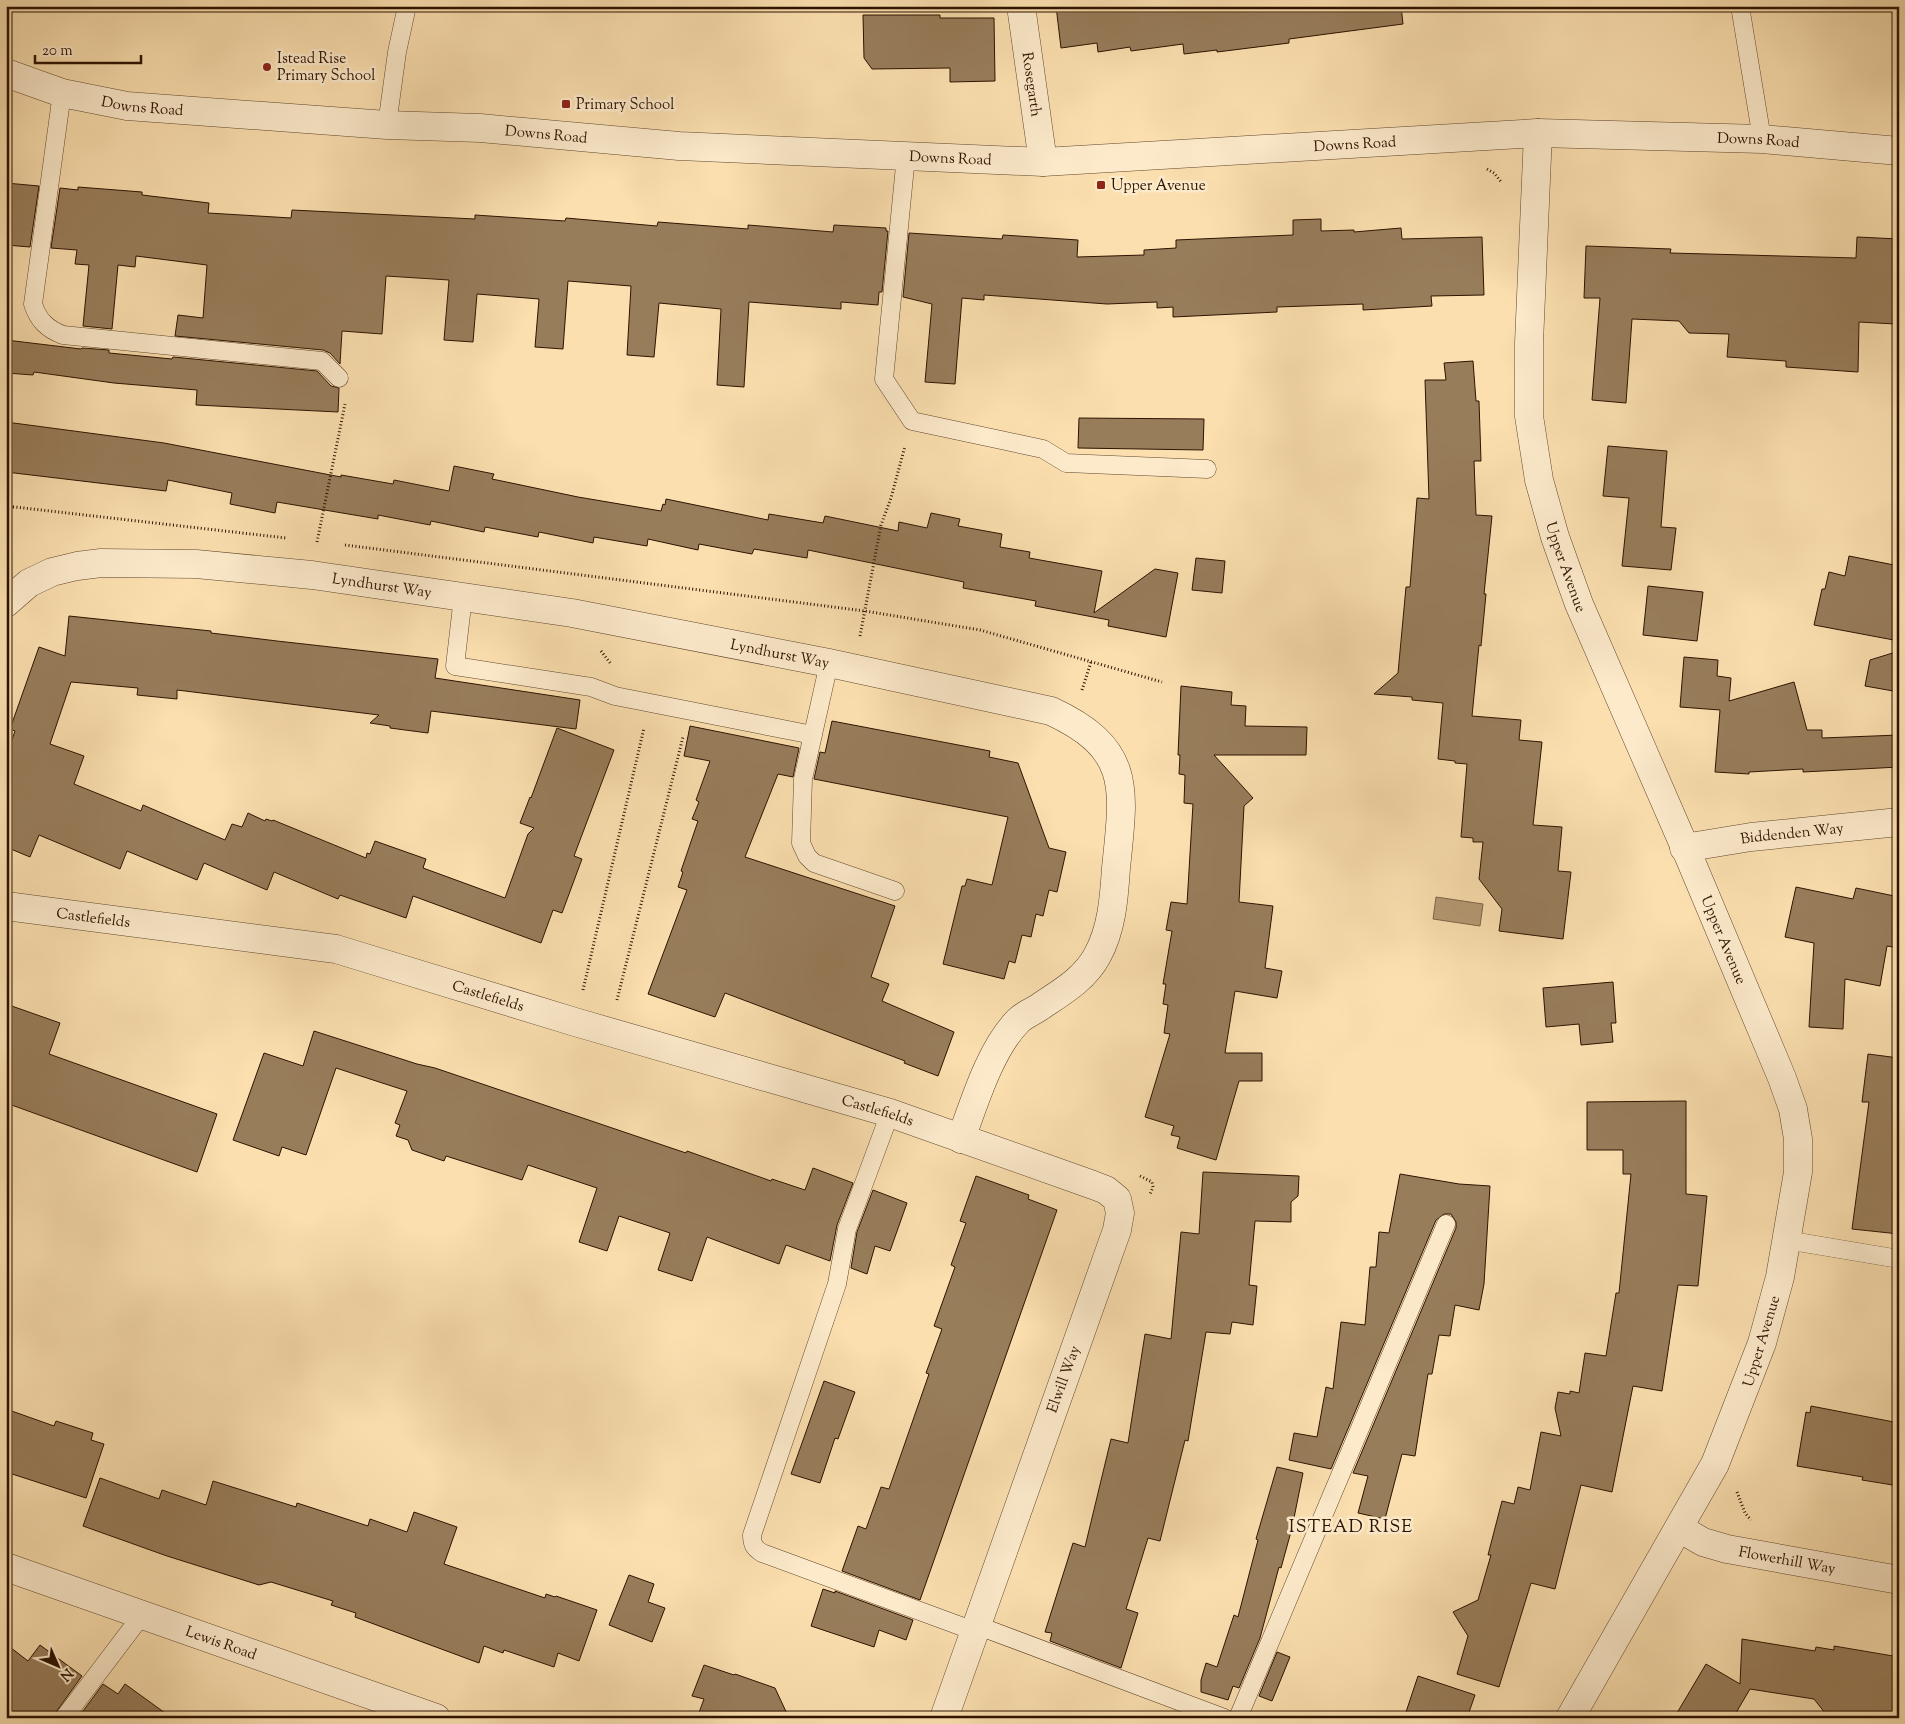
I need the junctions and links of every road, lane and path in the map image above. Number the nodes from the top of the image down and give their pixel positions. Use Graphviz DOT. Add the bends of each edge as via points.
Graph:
graph roads {
  1 [pos="408,6"];
  2 [pos="1021,6"];
  3 [pos="1740,6"];
  4 [pos="6,73"];
  5 [pos="62,93"];
  6 [pos="387,125"];
  7 [pos="1538,133"];
  8 [pos="1762,139"];
  9 [pos="1899,151"];
  10 [pos="906,156"];
  11 [pos="1043,162"];
  12 [pos="1480,166"];
  13 [pos="1505,187"];
  14 [pos="339,378"];
  15 [pos="912,421"];
  16 [pos="1207,469"];
  17 [pos="6,506"];
  18 [pos="13,507"];
  19 [pos="6,516"];
  20 [pos="288,538"];
  21 [pos="308,540"];
  22 [pos="317,541"];
  23 [pos="327,542"];
  24 [pos="337,544"];
  25 [pos="312,575"];
  26 [pos="463,597"];
  27 [pos="6,603"];
  28 [pos="864,611"];
  29 [pos="572,613"];
  30 [pos="829,663"];
  31 [pos="613,667"];
  32 [pos="1162,682"];
  33 [pos="650,703"];
  34 [pos="689,711"];
  35 [pos="813,735"];
  36 [pos="1899,822"];
  37 [pos="1684,848"];
  38 [pos="895,891"];
  39 [pos="6,906"];
  40 [pos="575,1022"];
  41 [pos="609,1032"];
  42 [pos="890,1114"];
  43 [pos="961,1139"];
  44 [pos="1446,1224"];
  45 [pos="1786,1240"];
  46 [pos="1899,1259"];
  47 [pos="1737,1486"];
  48 [pos="1745,1513"];
  49 [pos="1743,1518"];
  50 [pos="1753,1523"];
  51 [pos="1679,1528"];
  52 [pos="6,1567"];
  53 [pos="1899,1580"];
  54 [pos="142,1615"];
  55 [pos="975,1628"];
  56 [pos="64,1718"];
  57 [pos="436,1718"];
  58 [pos="944,1718"];
  59 [pos="1224,1718"];
  60 [pos="1238,1718"];
  61 [pos="1570,1718"];
  1 -- 6 [label="lane"];
  2 -- 11 [label="street, Rosegarth"];
  3 -- 8 [label="lane"];
  4 -- 5 [label="street, Downs Road"];
  5 -- 6 [label="street, Downs Road" via="127,106"];
  5 -- 14 [label="lane" via="33,304 44,324 63,335 322,361"];
  6 -- 10 [label="street, Downs Road" via="480,128 679,146"];
  7 -- 8 [label="street, Downs Road"];
  7 -- 11 [label="street, Downs Road"];
  7 -- 37 [label="street, Upper Avenue" via="1529,343 1529,416 1538,480 1579,604"];
  8 -- 9 [label="street, Downs Road"];
  10 -- 11 [label="street, Downs Road"];
  10 -- 15 [label="lane" via="884,379"];
  12 -- 13 [label="path" via="1494,173"];
  14 -- 22 [label="path" via="348,386"];
  15 -- 16 [label="lane" via="1043,450 1066,463"];
  15 -- 28 [label="path" via="881,525"];
  17 -- 18 [label="path"];
  18 -- 19 [label="path"];
  18 -- 20 [label="path"];
  21 -- 22 [label="path"];
  22 -- 23 [label="path"];
  22 -- 25 [label="path"];
  24 -- 28 [label="path"];
  25 -- 26 [label="street, Lyndhurst Way"];
  25 -- 27 [label="street, Lyndhurst Way" via="196,564 101,563 52,572 29,583"];
  26 -- 29 [label="street, Lyndhurst Way"];
  26 -- 33 [label="lane" via="455,666 592,687 614,696"];
  28 -- 32 [label="path" via="980,630"];
  29 -- 30 [label="street, Lyndhurst Way"];
  29 -- 31 [label="path"];
  30 -- 35 [label="lane"];
  30 -- 43 [label="street, Lyndhurst Way" via="1051,711 1089,732 1103,746 1120,785 1122,805 1113,906 1108,931 1097,956 1084,974 1066,989 1019,1020 1002,1042 981,1084"];
  33 -- 34 [label="lane"];
  33 -- 40 [label="path"];
  34 -- 35 [label="lane"];
  34 -- 41 [label="path"];
  35 -- 38 [label="lane" via="803,779 801,843 807,856 814,863"];
  36 -- 37 [label="street, Biddenden Way" via="1752,836"];
  37 -- 45 [label="street, Upper Avenue" via="1793,1109 1798,1140 1798,1172"];
  39 -- 40 [label="street, Castlefields" via="336,949"];
  40 -- 41 [label="street, Castlefields"];
  41 -- 42 [label="street, Castlefields"];
  42 -- 43 [label="street, Castlefields"];
  42 -- 55 [label="lane" via="847,1229 837,1284 752,1542 762,1553"];
  43 -- 55 [label="street, Elwill Way" via="1106,1190 1118,1199 1120,1213 1117,1230"];
  44 -- 60 [label="lane"];
  45 -- 46 [label="lane"];
  45 -- 51 [label="street, Upper Avenue" via="1780,1277 1752,1373 1715,1464"];
  47 -- 48 [label="path"];
  48 -- 49 [label="path"];
  48 -- 50 [label="path"];
  51 -- 53 [label="street, Flowerhill Way" via="1702,1542 1727,1549"];
  51 -- 61 [label="street, Upper Avenue"];
  52 -- 54 [label="street, Lewis Road"];
  54 -- 56 [label="lane"];
  54 -- 57 [label="street, Lewis Road"];
  55 -- 58 [label="street, Elwill Way"];
  55 -- 59 [label="lane"];
}
